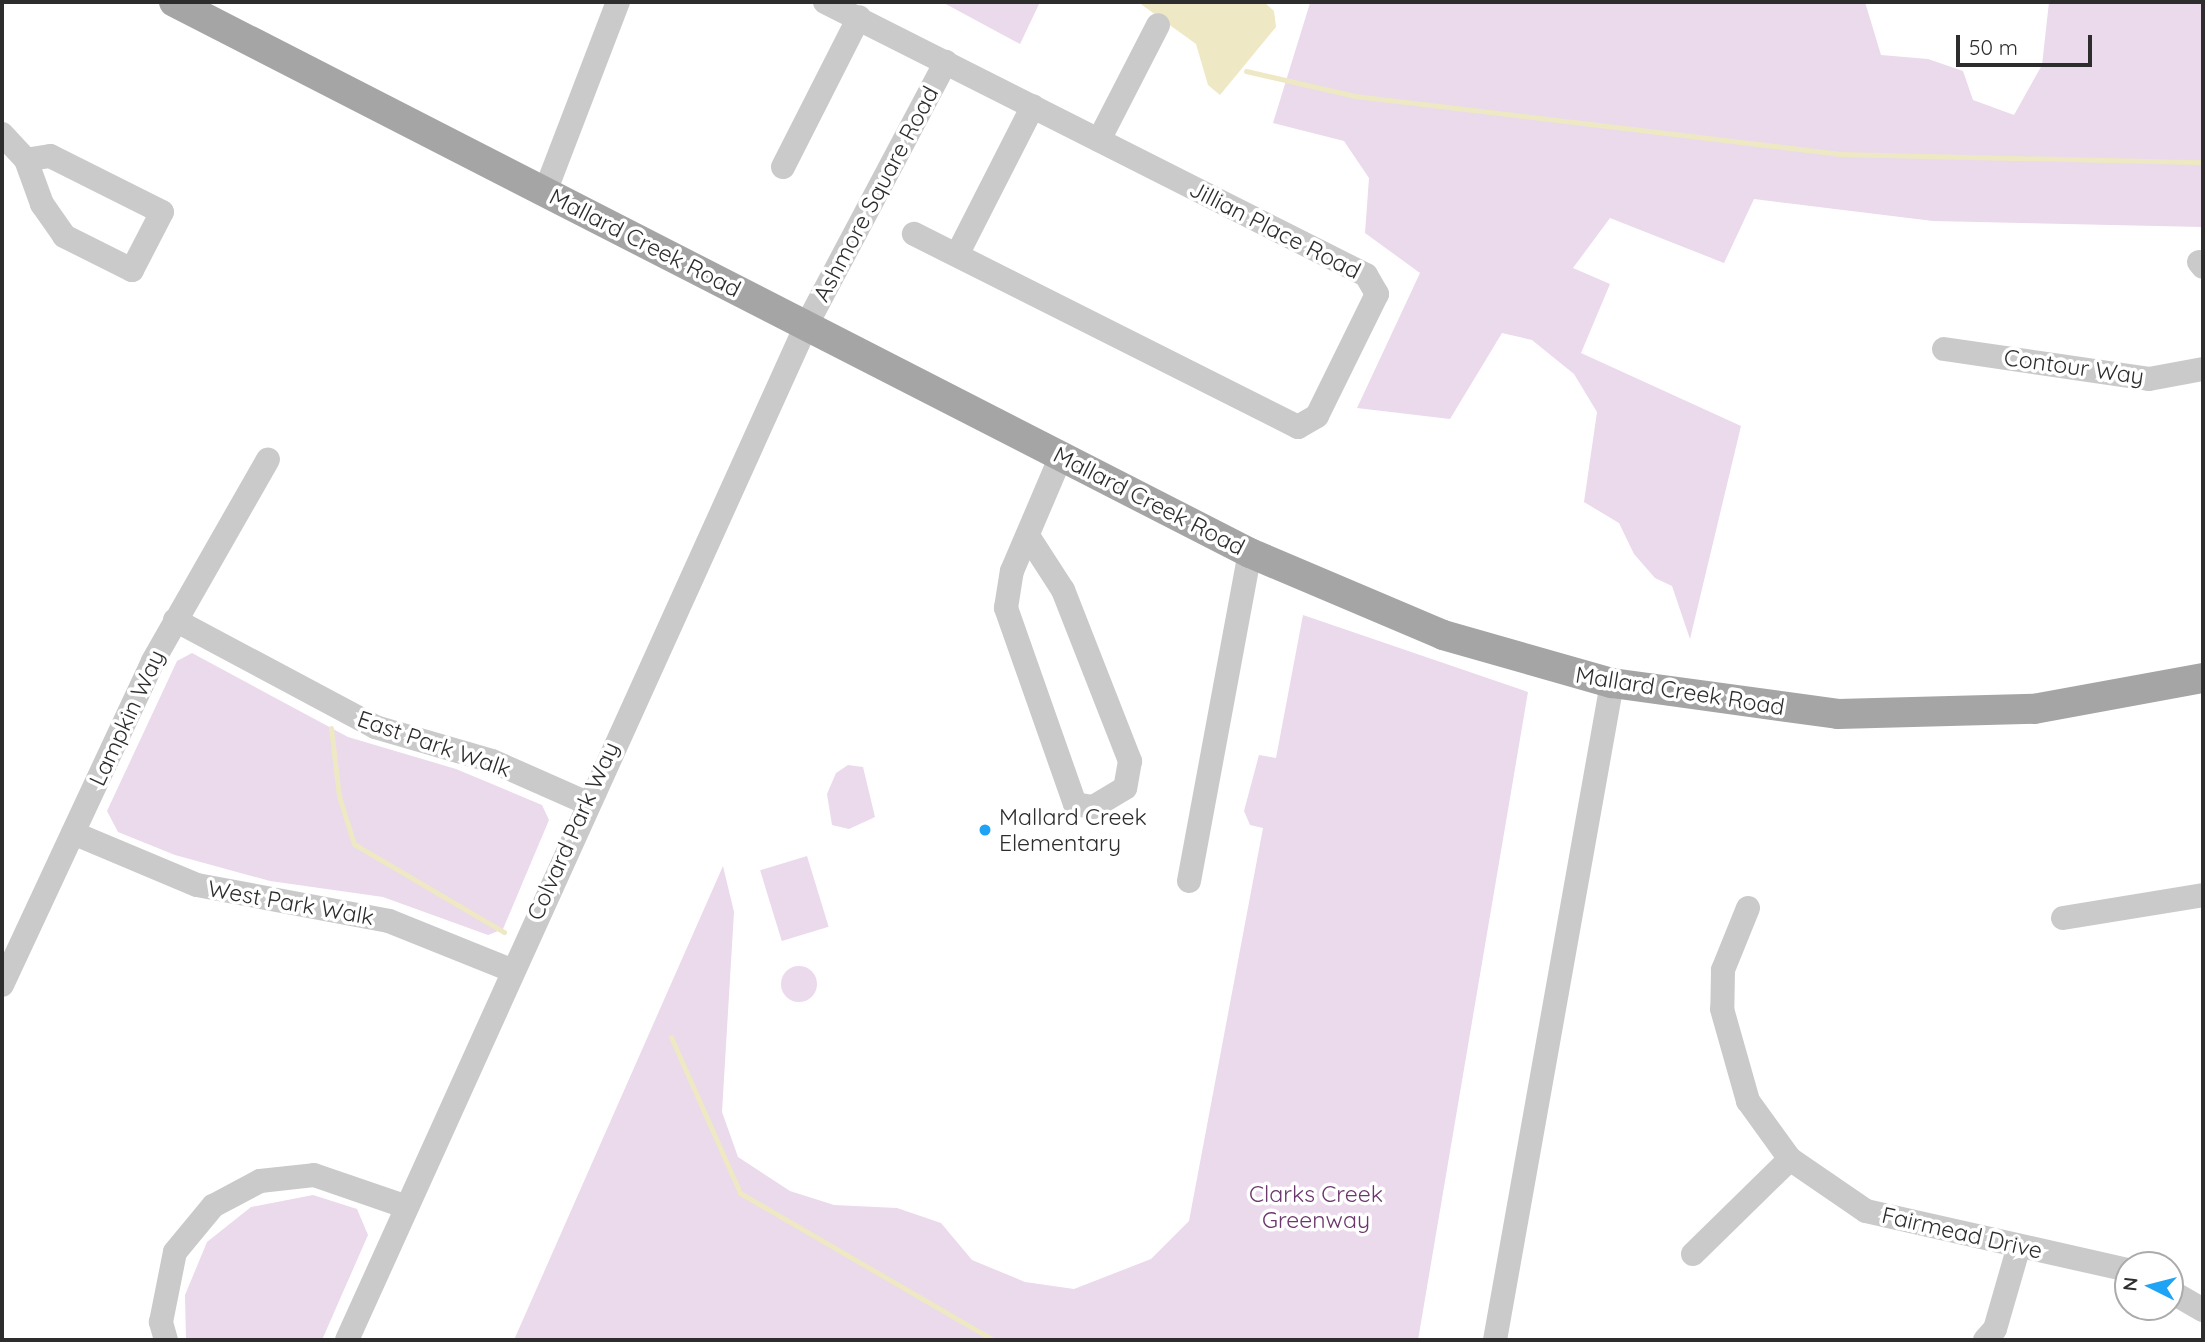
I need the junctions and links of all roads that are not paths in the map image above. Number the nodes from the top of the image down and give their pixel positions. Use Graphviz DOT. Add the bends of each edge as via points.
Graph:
graph roads {
  1 [pos="174,2"];
  2 [pos="618,2"];
  3 [pos="825,2"];
  4 [pos="859,18"];
  5 [pos="1158,26"];
  6 [pos="946,62"];
  7 [pos="1033,106"];
  8 [pos="2,134"];
  9 [pos="1099,140"];
  10 [pos="26,160"];
  11 [pos="783,167"];
  12 [pos="545,192"];
  13 [pos="914,234"];
  14 [pos="957,255"];
  15 [pos="806,326"];
  16 [pos="1944,349"];
  17 [pos="2203,369"];
  18 [pos="1061,456"];
  19 [pos="268,459"];
  20 [pos="1030,539"];
  21 [pos="1250,553"];
  22 [pos="175,620"];
  23 [pos="2203,678"];
  24 [pos="1612,683"];
  25 [pos="585,802"];
  26 [pos="73,833"];
  27 [pos="1189,881"];
  28 [pos="2203,895"];
  29 [pos="1748,908"];
  30 [pos="2063,918"];
  31 [pos="511,970"];
  32 [pos="2,985"];
  33 [pos="1790,1159"];
  34 [pos="407,1207"];
  35 [pos="2019,1246"];
  36 [pos="1693,1254"];
  37 [pos="2114,1267"];
  38 [pos="2184,1299"];
  39 [pos="2203,1310"];
  40 [pos="166,1340"];
  41 [pos="347,1340"];
  42 [pos="1495,1340"];
  43 [pos="1985,1340"];
  1 -- 12 [label="main road, Mallard Creek Road"];
  2 -- 12 [label="street"];
  3 -- 4 [label="street, Jillian Place Road"];
  4 -- 6 [label="street, Jillian Place Road"];
  4 -- 11 [label="street"];
  5 -- 9 [label="street"];
  6 -- 7 [label="street, Jillian Place Road"];
  6 -- 15 [label="street, Ashmore Square Road"];
  7 -- 9 [label="street, Jillian Place Road"];
  7 -- 14 [label="street"];
  8 -- 10 [label="street"];
  9 -- 14 [label="street, Jillian Place Road" via="1371,279 1374,304 1313,421 1289,425"];
  10 -- 10 [label="street" via="42,204 64,236 132,270 162,212 50,156"];
  12 -- 15 [label="main road, Mallard Creek Road"];
  13 -- 14 [label="street, Jillian Place Road"];
  15 -- 18 [label="main road, Mallard Creek Road"];
  15 -- 25 [label="street, Colvard Park Way"];
  16 -- 17 [label="street, Contour Way" via="2149,379"];
  18 -- 20 [label="street"];
  18 -- 21 [label="main road, Mallard Creek Road"];
  19 -- 22 [label="street, Lampkin Way"];
  20 -- 20 [label="street" via="1012,571 1006,608 1075,804 1093,807 1125,788 1130,761 1069,601"];
  21 -- 24 [label="main road, Mallard Creek Road" via="1432,631"];
  21 -- 27 [label="street"];
  22 -- 25 [label="street, East Park Walk" via="375,727 492,761"];
  22 -- 26 [label="street, Lampkin Way"];
  23 -- 24 [label="main road, Mallard Creek Road" via="2077,703 1924,715 1777,709"];
  24 -- 42 [label="street"];
  25 -- 31 [label="street, Colvard Park Way"];
  26 -- 31 [label="street, West Park Walk" via="184,881 388,921"];
  26 -- 32 [label="street, Lampkin Way"];
  28 -- 30 [label="street"];
  29 -- 33 [label="street, Fairmead Drive" via="1723,970 1722,1009 1748,1101"];
  31 -- 34 [label="street, Colvard Park Way"];
  33 -- 35 [label="street, Fairmead Drive" via="1866,1211"];
  33 -- 36 [label="street"];
  34 -- 40 [label="street" via="314,1175 260,1181 213,1206 175,1252 161,1322"];
  34 -- 41 [label="street, Colvard Park Way"];
  35 -- 37 [label="street, Fairmead Drive"];
  35 -- 43 [label="street" via="1995,1329"];
  38 -- 39 [label="street"];
}
